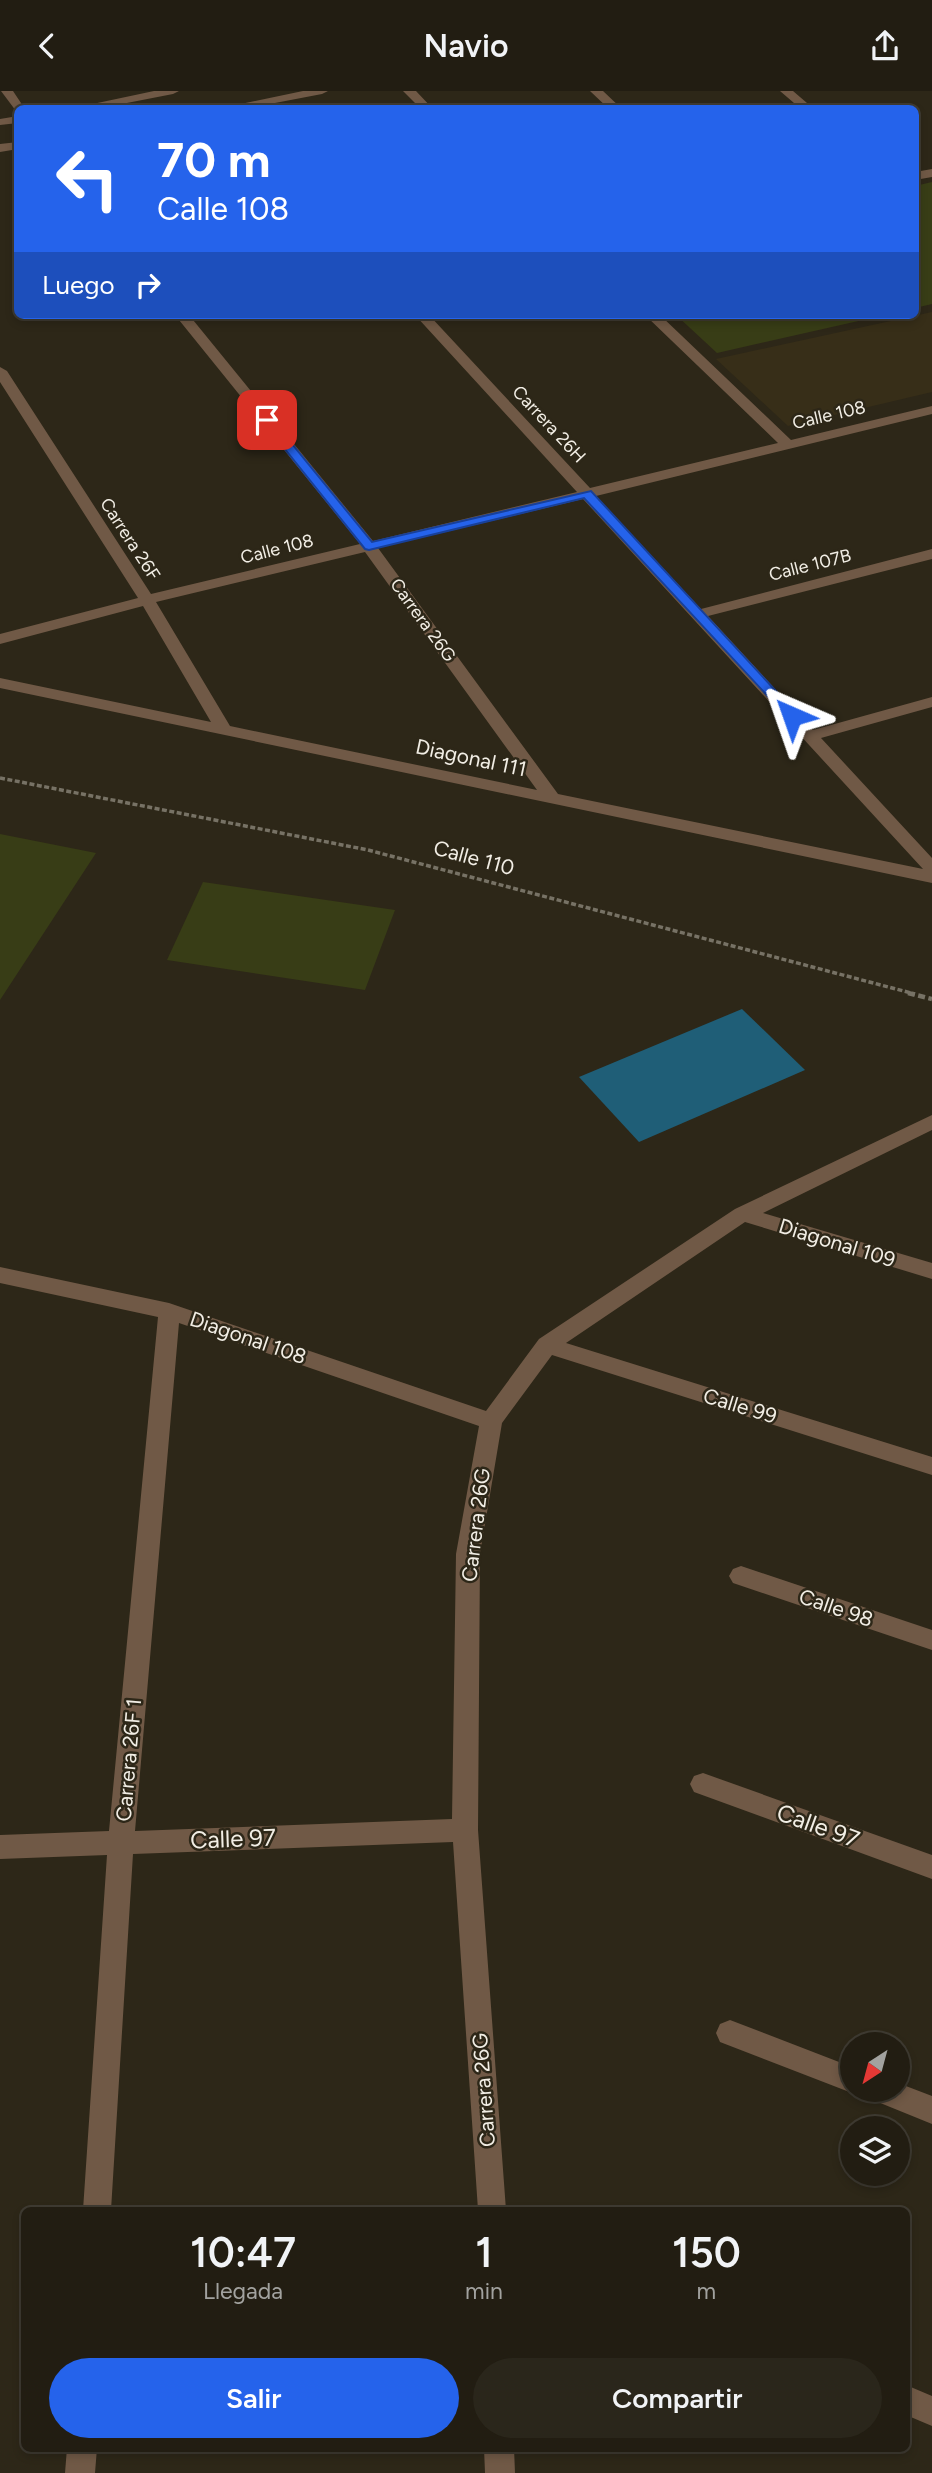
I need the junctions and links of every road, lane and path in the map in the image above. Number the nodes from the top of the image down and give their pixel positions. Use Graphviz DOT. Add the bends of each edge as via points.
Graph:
graph roads {
  1 [pos="173,91"];
  2 [pos="322,91"];
  3 [pos="409,91"];
  4 [pos="596,91"];
  5 [pos="786,91"];
  6 [pos="96,105"];
  7 [pos="245,105"];
  8 [pos="424,105"];
  9 [pos="612,105"];
  10 [pos="804,105"];
  11 [pos="185,319"];
  12 [pos="426,319"];
  13 [pos="656,319"];
  14 [pos="0,371"];
  15 [pos="932,410"];
  16 [pos="788,445"];
  17 [pos="587,494"];
  18 [pos="369,546"];
  19 [pos="932,554"];
  20 [pos="147,600"];
  21 [pos="698,614"];
  22 [pos="0,639"];
  23 [pos="0,683"];
  24 [pos="932,702"];
  25 [pos="224,730"];
  26 [pos="811,736"];
  27 [pos="0,778"];
  28 [pos="552,798"];
  29 [pos="932,869"];
  30 [pos="932,877"];
  31 [pos="932,999"];
  32 [pos="932,1122"];
  33 [pos="742,1214"];
  34 [pos="932,1271"];
  35 [pos="0,1275"];
  36 [pos="170,1311"];
  37 [pos="547,1345"];
  38 [pos="491,1421"];
  39 [pos="932,1466"];
  40 [pos="741,1576"];
  41 [pos="932,1640"];
  42 [pos="703,1784"];
  43 [pos="465,1830"];
  44 [pos="121,1843"];
  45 [pos="0,1847"];
  46 [pos="932,1867"];
  47 [pos="730,2033"];
  48 [pos="840,2075"];
  49 [pos="910,2101"];
  50 [pos="932,2110"];
  51 [pos="97,2207"];
  52 [pos="492,2207"];
  53 [pos="910,2402"];
  54 [pos="932,2411"];
  55 [pos="82,2452"];
  56 [pos="499,2452"];
  57 [pos="80,2473"];
  58 [pos="500,2473"];
  1 -- 6 [label="street"];
  2 -- 7 [label="street"];
  3 -- 8 [label="street"];
  4 -- 9 [label="street"];
  5 -- 10 [label="street"];
  11 -- 18 [label="street, Carrera 26G"];
  12 -- 17 [label="street, Carrera 26H"];
  13 -- 16 [label="street"];
  14 -- 20 [label="street, Carrera 26F"];
  15 -- 16 [label="street, Calle 108"];
  16 -- 17 [label="street, Calle 108"];
  17 -- 18 [label="street, Calle 108"];
  17 -- 21 [label="street, Carrera 26H"];
  18 -- 20 [label="street, Calle 108"];
  18 -- 28 [label="street, Carrera 26G"];
  19 -- 21 [label="street, Calle 107B"];
  20 -- 22 [label="street, Calle 108"];
  20 -- 25 [label="street, Carrera 26F"];
  21 -- 26 [label="street, Carrera 26H"];
  23 -- 25 [label="street, Diagonal 111"];
  24 -- 26 [label="street"];
  25 -- 28 [label="street, Diagonal 111"];
  26 -- 29 [label="street, Carrera 26H"];
  27 -- 31 [label="path, Calle 110" via="368,850"];
  28 -- 30 [label="street, Diagonal 111"];
  32 -- 33 [label="street, Carrera 26G"];
  33 -- 34 [label="street, Diagonal 109"];
  33 -- 37 [label="street, Carrera 26G"];
  35 -- 36 [label="street, Diagonal 108"];
  36 -- 38 [label="street, Diagonal 108"];
  36 -- 44 [label="street, Carrera 26F 1"];
  37 -- 38 [label="street, Carrera 26G"];
  37 -- 39 [label="street, Calle 99"];
  38 -- 43 [label="street, Carrera 26G" via="468,1554"];
  40 -- 41 [label="street, Calle 98"];
  42 -- 46 [label="street, Calle 97"];
  43 -- 44 [label="street, Calle 97"];
  43 -- 52 [label="street, Carrera 26G"];
  44 -- 45 [label="street, Calle 97"];
  44 -- 51 [label="street, Carrera 26F 1"];
  47 -- 48 [label="street"];
  49 -- 50 [label="street"];
  53 -- 54 [label="street"];
  55 -- 57 [label="street"];
  56 -- 58 [label="street"];
}
